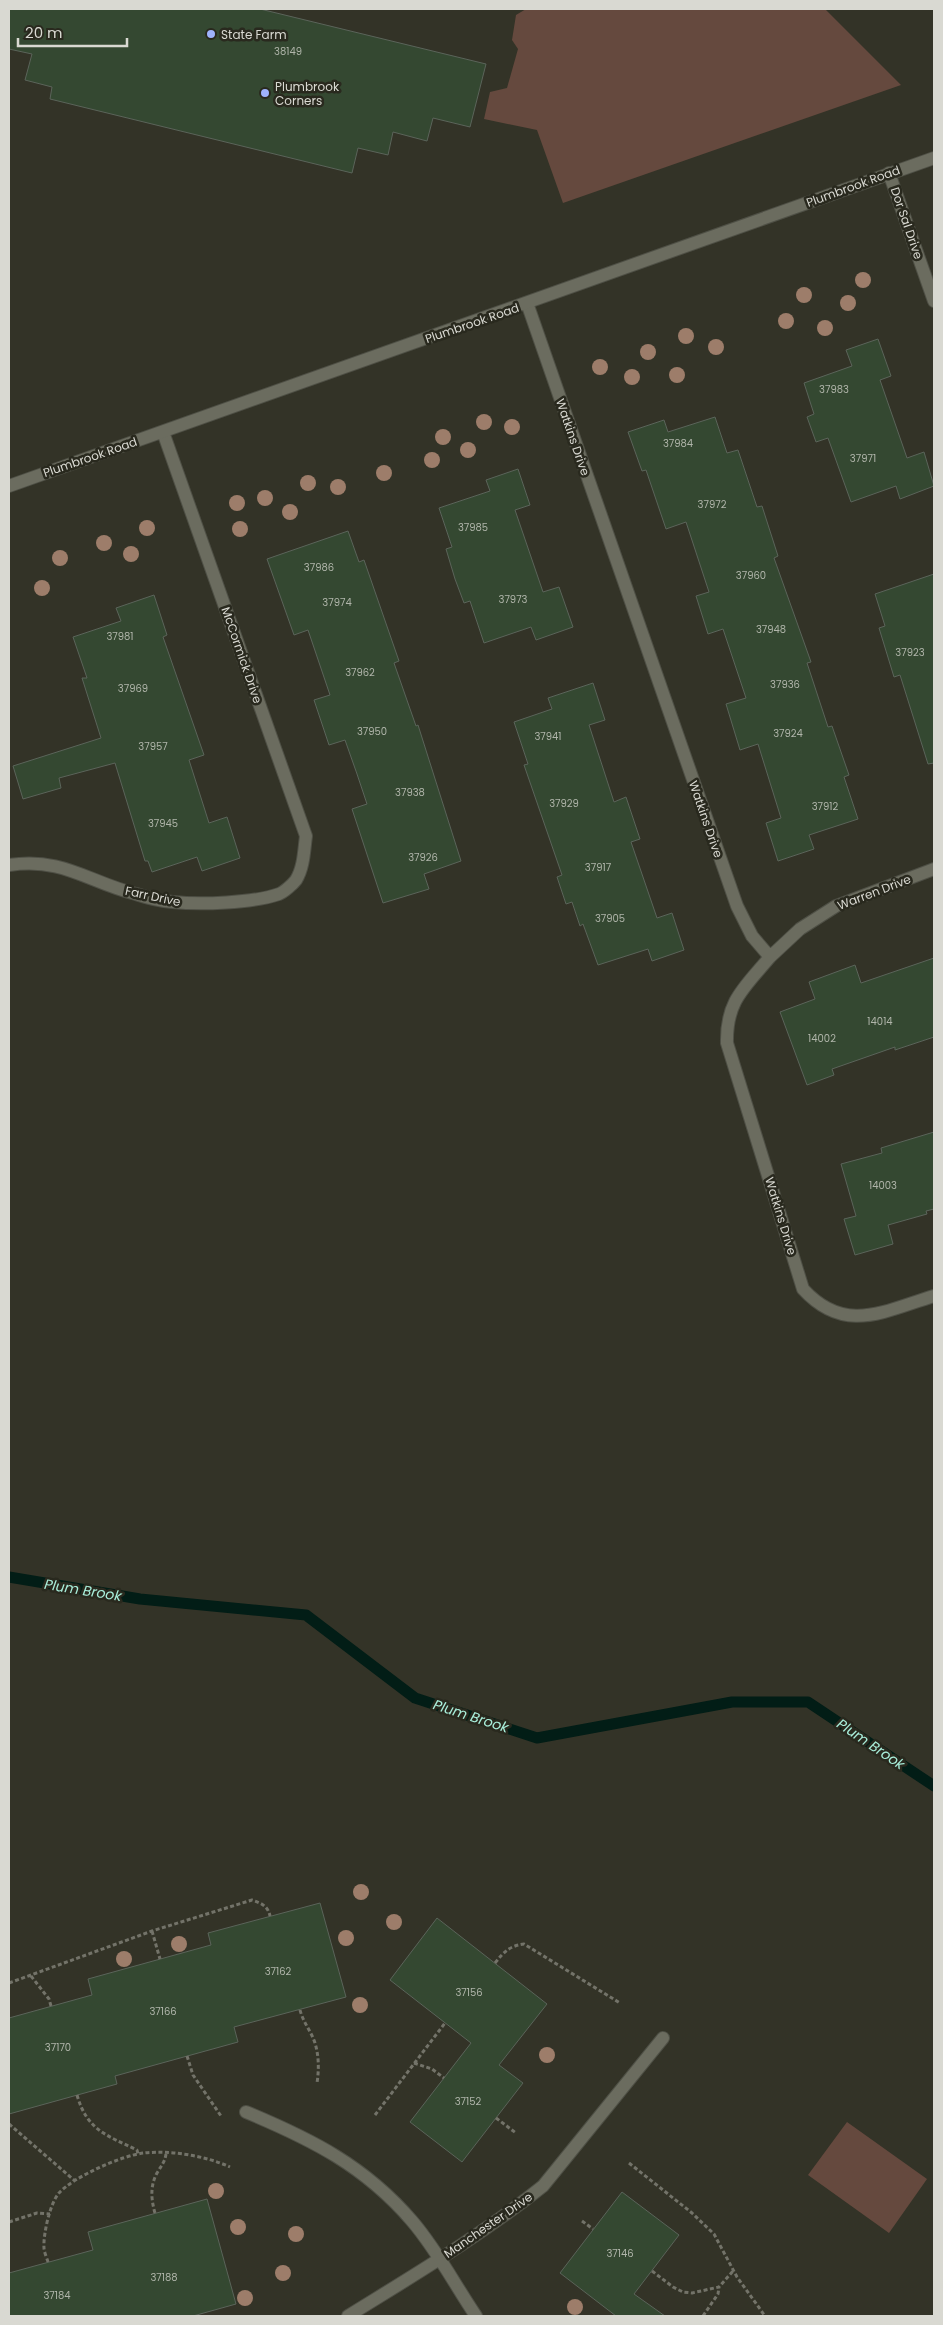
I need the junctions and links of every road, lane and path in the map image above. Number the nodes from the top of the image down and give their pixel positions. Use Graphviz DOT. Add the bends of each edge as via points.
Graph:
graph roads {
  1 [pos="934,158"];
  2 [pos="889,173"];
  3 [pos="934,301"];
  4 [pos="527,303"];
  5 [pos="163,432"];
  6 [pos="9,486"];
  7 [pos="9,865"];
  8 [pos="934,870"];
  9 [pos="296,880"];
  10 [pos="770,957"];
  11 [pos="934,1296"];
  12 [pos="270,1916"];
  13 [pos="152,1931"];
  14 [pos="160,1959"];
  15 [pos="495,1964"];
  16 [pos="31,1976"];
  17 [pos="9,1983"];
  18 [pos="620,2003"];
  19 [pos="51,2006"];
  20 [pos="300,2010"];
  21 [pos="445,2023"];
  22 [pos="663,2038"];
  23 [pos="186,2056"];
  24 [pos="414,2063"];
  25 [pos="444,2078"];
  26 [pos="317,2083"];
  27 [pos="77,2095"];
  28 [pos="246,2112"];
  29 [pos="375,2115"];
  30 [pos="496,2118"];
  31 [pos="225,2120"];
  32 [pos="9,2124"];
  33 [pos="516,2133"];
  34 [pos="138,2154"];
  35 [pos="166,2154"];
  36 [pos="629,2163"];
  37 [pos="230,2167"];
  38 [pos="75,2181"];
  39 [pos="154,2213"];
  40 [pos="50,2214"];
  41 [pos="582,2221"];
  42 [pos="9,2222"];
  43 [pos="593,2229"];
  44 [pos="439,2259"];
  45 [pos="48,2262"];
  46 [pos="652,2271"];
  47 [pos="733,2271"];
  48 [pos="719,2287"];
  49 [pos="348,2316"];
  50 [pos="476,2316"];
  51 [pos="703,2316"];
  52 [pos="765,2316"];
  1 -- 2 [label="street, Plumbrook Road"];
  2 -- 3 [label="street, Dor Sal Drive"];
  2 -- 4 [label="street, Plumbrook Road"];
  4 -- 5 [label="street, Plumbrook Road"];
  4 -- 10 [label="street, Watkins Drive" via="737,906 752,936"];
  5 -- 6 [label="street, Plumbrook Road"];
  5 -- 9 [label="street, McCormick Drive" via="306,836 304,859"];
  7 -- 9 [label="street, Farr Drive" via="27,862 59,866 134,894 174,902 254,899 280,894"];
  8 -- 10 [label="street, Warren Drive" via="836,906 800,929"];
  10 -- 11 [label="street, Watkins Drive" via="738,995 727,1022 727,1044 804,1289 830,1312 851,1317"];
  12 -- 13 [label="path" via="261,1903 252,1900"];
  13 -- 14 [label="path"];
  13 -- 16 [label="path"];
  15 -- 18 [label="path" via="512,1946 524,1944"];
  16 -- 17 [label="path"];
  16 -- 19 [label="path" via="49,1998"];
  20 -- 26 [label="path" via="315,2043 319,2071"];
  21 -- 24 [label="path"];
  22 -- 44 [label="street, Manchester Drive" via="543,2186"];
  23 -- 31 [label="path" via="202,2092"];
  24 -- 25 [label="path" via="432,2069"];
  24 -- 29 [label="path"];
  27 -- 34 [label="path" via="82,2113 90,2122 137,2150"];
  28 -- 44 [label="street" via="301,2135 351,2164 413,2222"];
  30 -- 33 [label="path"];
  32 -- 38 [label="path"];
  34 -- 35 [label="path"];
  34 -- 38 [label="path" via="105,2165"];
  35 -- 37 [label="path" via="211,2159"];
  35 -- 39 [label="path" via="152,2186"];
  36 -- 47 [label="path" via="709,2229 722,2246"];
  38 -- 40 [label="path" via="59,2192"];
  40 -- 42 [label="path" via="37,2213"];
  40 -- 45 [label="path" via="44,2247"];
  41 -- 43 [label="path"];
  44 -- 49 [label="street, Manchester Drive"];
  44 -- 50 [label="street"];
  46 -- 48 [label="path" via="683,2292"];
  47 -- 48 [label="path"];
  47 -- 52 [label="path"];
  48 -- 51 [label="path" via="718,2294"];
}
